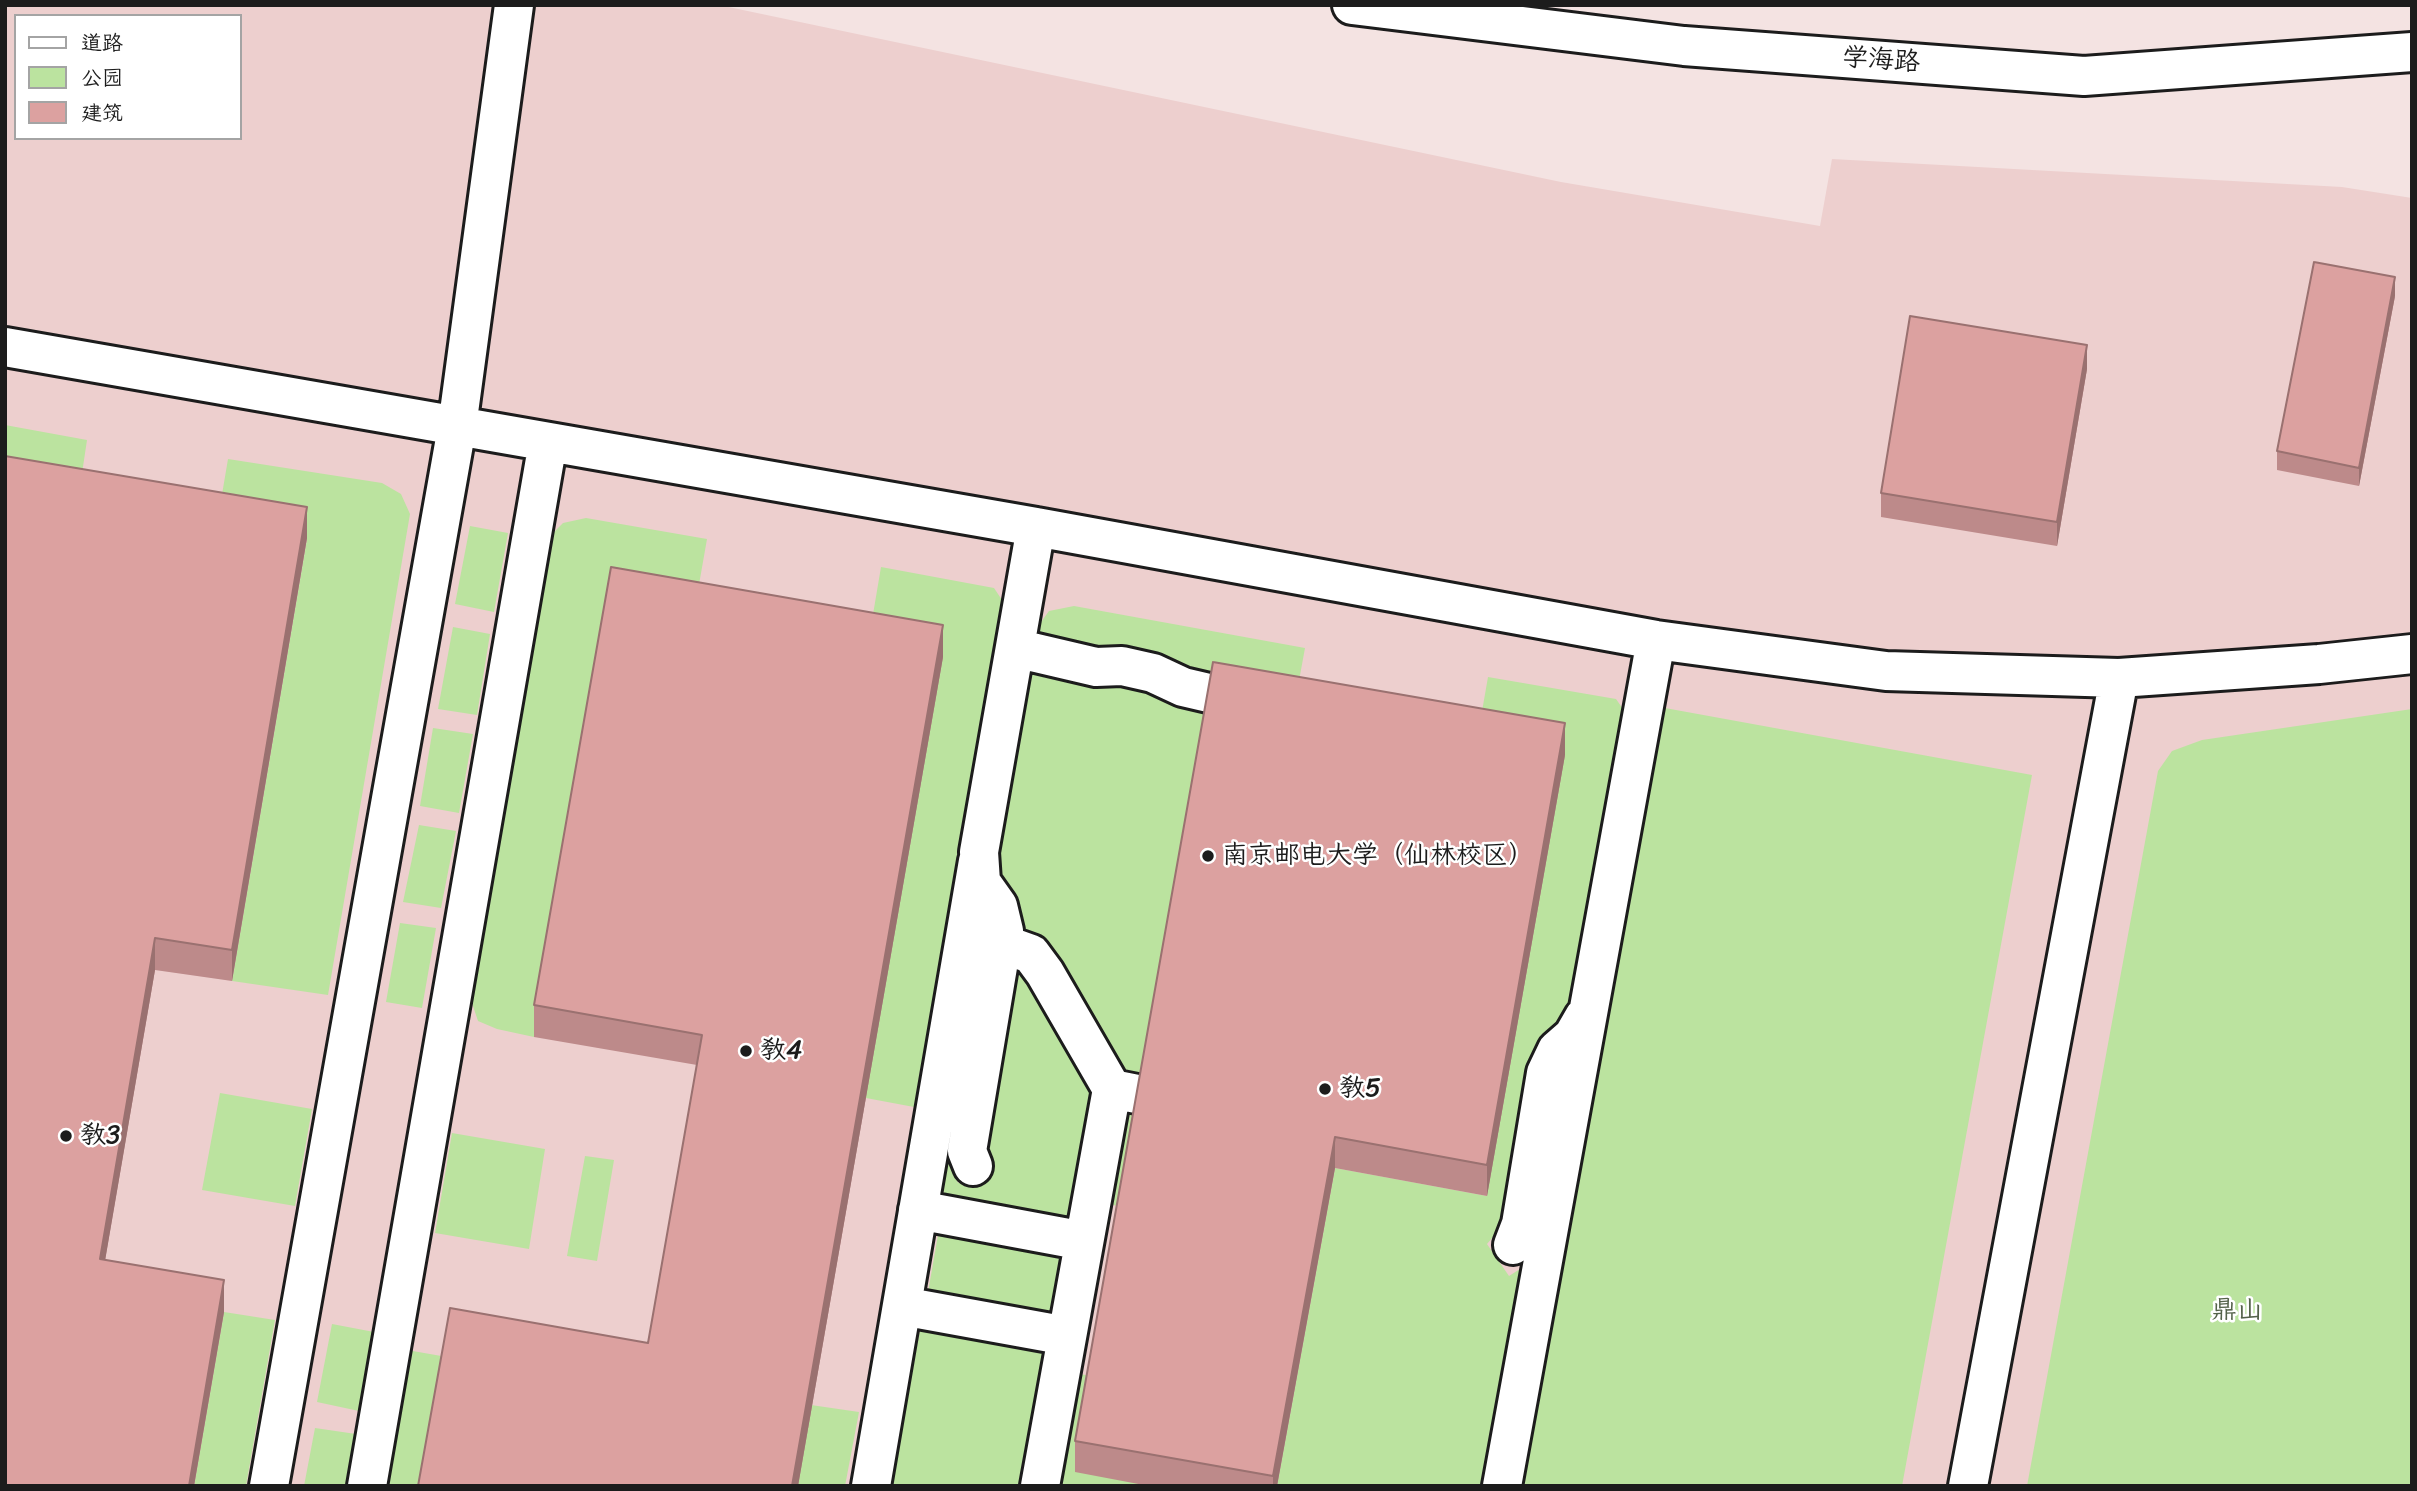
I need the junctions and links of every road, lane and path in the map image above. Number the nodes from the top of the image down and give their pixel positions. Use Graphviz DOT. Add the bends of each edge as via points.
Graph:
graph roads {
  1 [pos="514,5"];
  2 [pos="1352,5"];
  3 [pos="2412,52"];
  4 [pos="5,346"];
  5 [pos="457,428"];
  6 [pos="548,442"];
  7 [pos="1036,527"];
  8 [pos="1656,640"];
  9 [pos="1032,652"];
  10 [pos="2412,654"];
  11 [pos="2119,678"];
  12 [pos="1213,694"];
  13 [pos="979,852"];
  14 [pos="1017,949"];
  15 [pos="1590,1006"];
  16 [pos="973,1166"];
  17 [pos="918,1210"];
  18 [pos="1084,1241"];
  19 [pos="1513,1245"];
  20 [pos="902,1306"];
  21 [pos="1067,1336"];
  22 [pos="269,1486"];
  23 [pos="367,1486"];
  24 [pos="871,1486"];
  25 [pos="1040,1486"];
  26 [pos="1502,1486"];
  27 [pos="1968,1486"];
  1 -- 5 [label="street"];
  2 -- 3 [label="street, 学海路" via="1684,46 2084,76"];
  4 -- 5 [label="street"];
  5 -- 6 [label="street"];
  5 -- 22 [label="street"];
  6 -- 7 [label="street"];
  6 -- 23 [label="street"];
  7 -- 8 [label="street"];
  7 -- 13 [label="street"];
  8 -- 11 [label="street" via="1886,671"];
  8 -- 15 [label="street"];
  9 -- 12 [label="street" via="1096,667 1122,666 1153,673"];
  10 -- 11 [label="street"];
  11 -- 27 [label="street"];
  13 -- 16 [label="street" via="981,882 998,906 1004,931 967,1151"];
  13 -- 17 [label="street"];
  14 -- 18 [label="street" via="1031,954 1127,1092"];
  15 -- 19 [label="street" via="1546,1073 1521,1224"];
  15 -- 26 [label="street"];
  17 -- 18 [label="street"];
  17 -- 20 [label="street"];
  18 -- 21 [label="street"];
  20 -- 21 [label="street"];
  20 -- 24 [label="street"];
  21 -- 25 [label="street"];
}
